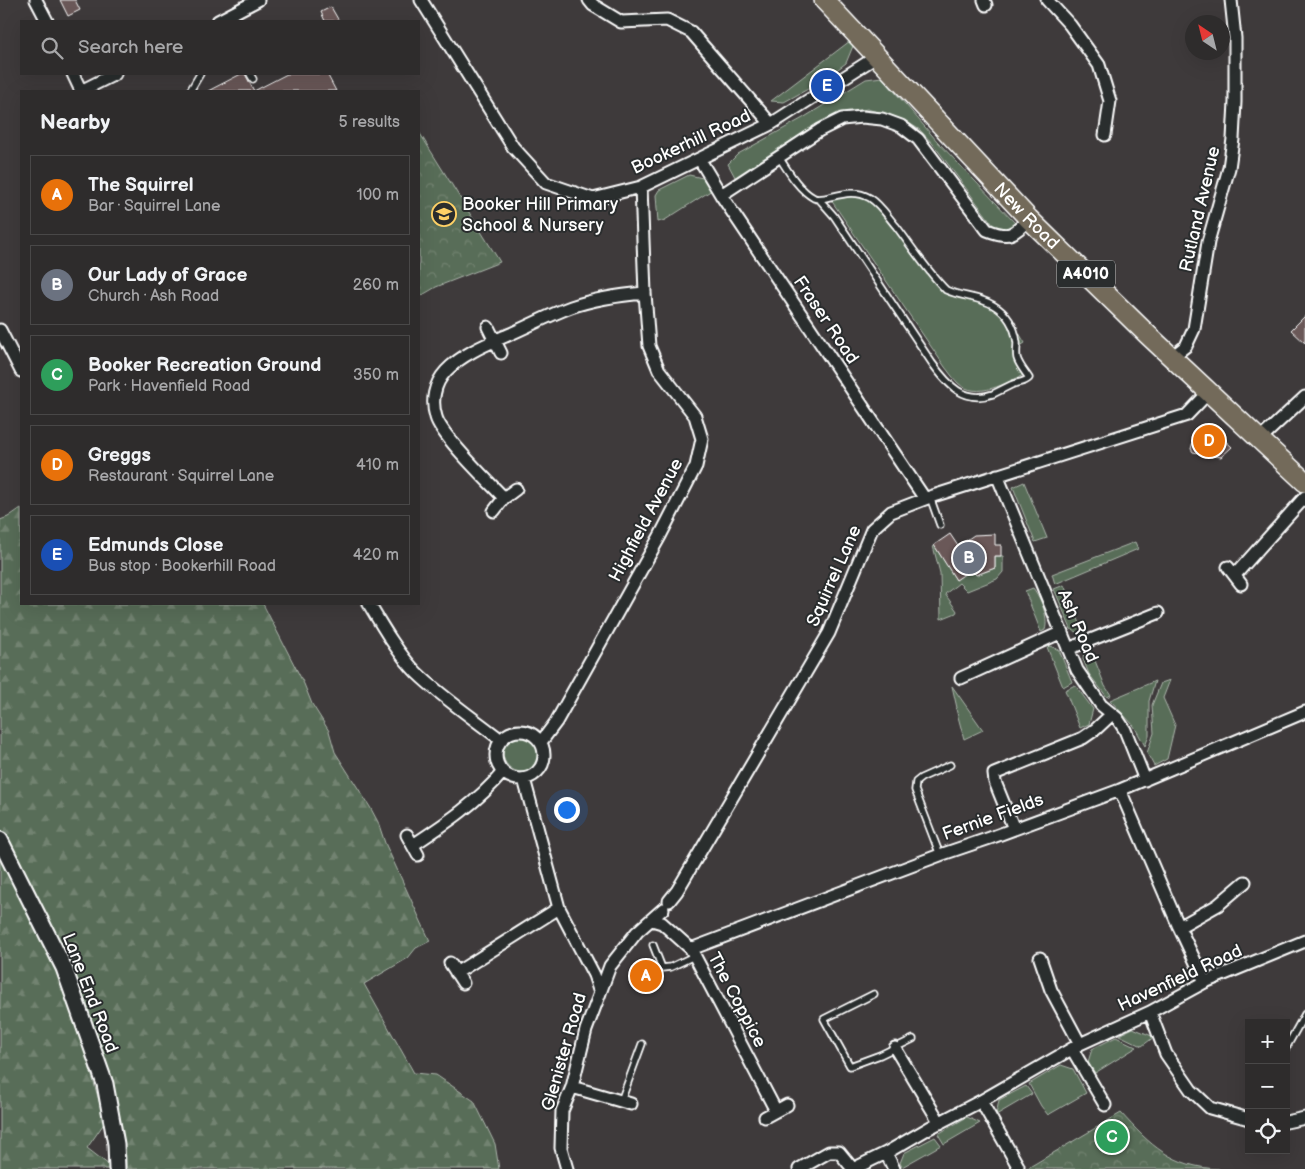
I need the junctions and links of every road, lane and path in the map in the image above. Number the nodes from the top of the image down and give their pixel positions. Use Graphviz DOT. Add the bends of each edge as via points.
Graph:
graph roads {
  1 [pos="36,0"];
  2 [pos="258,0"];
  3 [pos="421,0"];
  4 [pos="589,0"];
  5 [pos="824,0"];
  6 [pos="1047,0"];
  7 [pos="1231,0"];
  8 [pos="46,20"];
  9 [pos="222,20"];
  10 [pos="876,57"];
  11 [pos="73,75"];
  12 [pos="113,75"];
  13 [pos="199,75"];
  14 [pos="81,90"];
  15 [pos="83,90"];
  16 [pos="191,90"];
  17 [pos="771,124"];
  18 [pos="1105,135"];
  19 [pos="779,158"];
  20 [pos="700,160"];
  21 [pos="641,187"];
  22 [pos="721,195"];
  23 [pos="819,199"];
  24 [pos="1029,219"];
  25 [pos="645,293"];
  26 [pos="488,327"];
  27 [pos="0,330"];
  28 [pos="495,341"];
  29 [pos="501,353"];
  30 [pos="1172,357"];
  31 [pos="20,369"];
  32 [pos="1209,392"];
  33 [pos="1305,396"];
  34 [pos="1259,440"];
  35 [pos="996,475"];
  36 [pos="1305,482"];
  37 [pos="516,489"];
  38 [pos="1305,497"];
  39 [pos="504,498"];
  40 [pos="928,498"];
  41 [pos="494,510"];
  42 [pos="940,525"];
  43 [pos="1235,575"];
  44 [pos="370,605"];
  45 [pos="1158,613"];
  46 [pos="1062,632"];
  47 [pos="1068,649"];
  48 [pos="961,678"];
  49 [pos="1305,712"];
  50 [pos="1112,714"];
  51 [pos="501,740"];
  52 [pos="541,742"];
  53 [pos="950,765"];
  54 [pos="503,772"];
  55 [pos="524,779"];
  56 [pos="1145,780"];
  57 [pos="1120,790"];
  58 [pos="1014,829"];
  59 [pos="0,840"];
  60 [pos="413,845"];
  61 [pos="940,855"];
  62 [pos="1245,882"];
  63 [pos="559,908"];
  64 [pos="652,920"];
  65 [pos="1179,927"];
  66 [pos="1305,941"];
  67 [pos="653,945"];
  68 [pos="692,952"];
  69 [pos="1040,958"];
  70 [pos="456,973"];
  71 [pos="1205,982"];
  72 [pos="600,993"];
  73 [pos="874,994"];
  74 [pos="1150,1012"];
  75 [pos="1305,1014"];
  76 [pos="913,1038"];
  77 [pos="1290,1041"];
  78 [pos="642,1044"];
  79 [pos="1076,1047"];
  80 [pos="895,1048"];
  81 [pos="572,1087"];
  82 [pos="981,1101"];
  83 [pos="626,1103"];
  84 [pos="788,1105"];
  85 [pos="1105,1105"];
  86 [pos="1245,1118"];
  87 [pos="1305,1118"];
  88 [pos="1290,1121"];
  89 [pos="940,1123"];
  90 [pos="886,1153"];
  91 [pos="1018,1166"];
  92 [pos="117,1169"];
  93 [pos="567,1169"];
  94 [pos="799,1169"];
  95 [pos="853,1169"];
  96 [pos="894,1169"];
  1 -- 8 [label="street"];
  2 -- 9 [label="street"];
  3 -- 21 [label="street, Bookerhill Road" via="513,147 546,183 593,199"];
  4 -- 17 [label="street" via="621,22 667,20 691,32"];
  5 -- 10 [label="highway, New Road / A4010"];
  6 -- 18 [label="street" via="1099,65 1110,101"];
  7 -- 30 [label="street, Rutland Avenue" via="1235,102 1229,168 1208,242 1194,329 1186,346"];
  10 -- 17 [label="street, Bookerhill Road"];
  10 -- 24 [label="highway, New Road / A4010"];
  11 -- 14 [label="street"];
  12 -- 15 [label="street"];
  13 -- 16 [label="lane"];
  17 -- 20 [label="street, Bookerhill Road"];
  19 -- 22 [label="street"];
  19 -- 23 [label="lane" via="806,191"];
  19 -- 24 [label="street" via="842,119 882,119 901,126 918,139 987,230 1000,235 1013,234"];
  20 -- 21 [label="street, Bookerhill Road"];
  20 -- 22 [label="street, Fraser Road"];
  21 -- 25 [label="street, Highfield Avenue"];
  22 -- 40 [label="street, Fraser Road"];
  23 -- 23 [label="lane" via="850,193 870,198 946,290 985,301 1002,310 1014,331 1017,360 1029,378 1026,382 977,397 962,394 948,384 834,216"];
  24 -- 30 [label="highway, New Road / A4010"];
  25 -- 28 [label="street" via="621,295 572,307"];
  25 -- 52 [label="street, Highfield Avenue" via="649,346 659,370 696,416 702,440 696,466 556,722"];
  26 -- 28 [label="street"];
  27 -- 31 [label="street"];
  28 -- 29 [label="street"];
  28 -- 39 [label="street" via="461,359 445,372 436,387 434,402 436,419 445,434"];
  30 -- 32 [label="highway, New Road / A4010"];
  32 -- 34 [label="highway, New Road / A4010"];
  32 -- 35 [label="street, Squirrel Lane" via="1186,415"];
  33 -- 34 [label="street"];
  34 -- 36 [label="highway, New Road / A4010"];
  35 -- 40 [label="street, Squirrel Lane"];
  35 -- 46 [label="street, Ash Road"];
  37 -- 39 [label="street"];
  38 -- 43 [label="street"];
  39 -- 41 [label="street"];
  40 -- 42 [label="lane"];
  40 -- 64 [label="street, Squirrel Lane" via="891,512 872,529 829,633 677,891"];
  44 -- 51 [label="street" via="416,671"];
  45 -- 47 [label="street"];
  46 -- 47 [label="street, Ash Road"];
  46 -- 48 [label="street"];
  47 -- 50 [label="street, Ash Road" via="1077,670 1101,705"];
  49 -- 56 [label="street, Fernie Fields"];
  50 -- 56 [label="street, Ash Road" via="1125,730"];
  50 -- 58 [label="street" via="1083,738 994,774"];
  51 -- 52 [label="street" via="517,731 535,736"];
  51 -- 54 [label="street" via="496,757"];
  52 -- 55 [label="street" via="542,765 535,774"];
  53 -- 61 [label="lane" via="921,778 916,782 915,790"];
  54 -- 55 [label="street" via="516,779"];
  54 -- 60 [label="street" via="491,787"];
  55 -- 63 [label="street, Glenister Road"];
  56 -- 57 [label="street, Fernie Fields"];
  57 -- 58 [label="street, Fernie Fields"];
  57 -- 65 [label="street"];
  58 -- 61 [label="street, Fernie Fields"];
  59 -- 92 [label="street, Lane End Road" via="64,968 106,1084"];
  61 -- 68 [label="street, Fernie Fields"];
  62 -- 65 [label="street" via="1218,905"];
  63 -- 70 [label="street"];
  63 -- 72 [label="street, Glenister Road"];
  64 -- 68 [label="street, The Coppice" via="662,923"];
  64 -- 72 [label="street, Squirrel Lane" via="637,932 610,966"];
  65 -- 71 [label="street"];
  66 -- 71 [label="street, Havenfield Road"];
  67 -- 68 [label="lane" via="662,968 671,967"];
  68 -- 84 [label="street, The Coppice" via="771,1114"];
  69 -- 79 [label="street"];
  71 -- 74 [label="street, Havenfield Road"];
  72 -- 81 [label="street, Glenister Road" via="586,1030"];
  73 -- 80 [label="lane" via="824,1019 850,1066"];
  74 -- 79 [label="street, Havenfield Road"];
  74 -- 86 [label="street" via="1166,1054 1191,1090 1210,1108"];
  75 -- 77 [label="lane"];
  76 -- 80 [label="lane"];
  78 -- 83 [label="lane"];
  79 -- 82 [label="street, Havenfield Road"];
  79 -- 85 [label="street"];
  80 -- 89 [label="street"];
  81 -- 83 [label="street"];
  81 -- 93 [label="street, Glenister Road" via="562,1111 562,1148"];
  82 -- 89 [label="street, Havenfield Road"];
  82 -- 91 [label="street"];
  87 -- 88 [label="street"];
  89 -- 90 [label="street, Havenfield Road"];
  90 -- 95 [label="street, Havenfield Road"];
  90 -- 96 [label="street"];
  94 -- 95 [label="street, Havenfield Road" via="829,1152 839,1152"];
}
